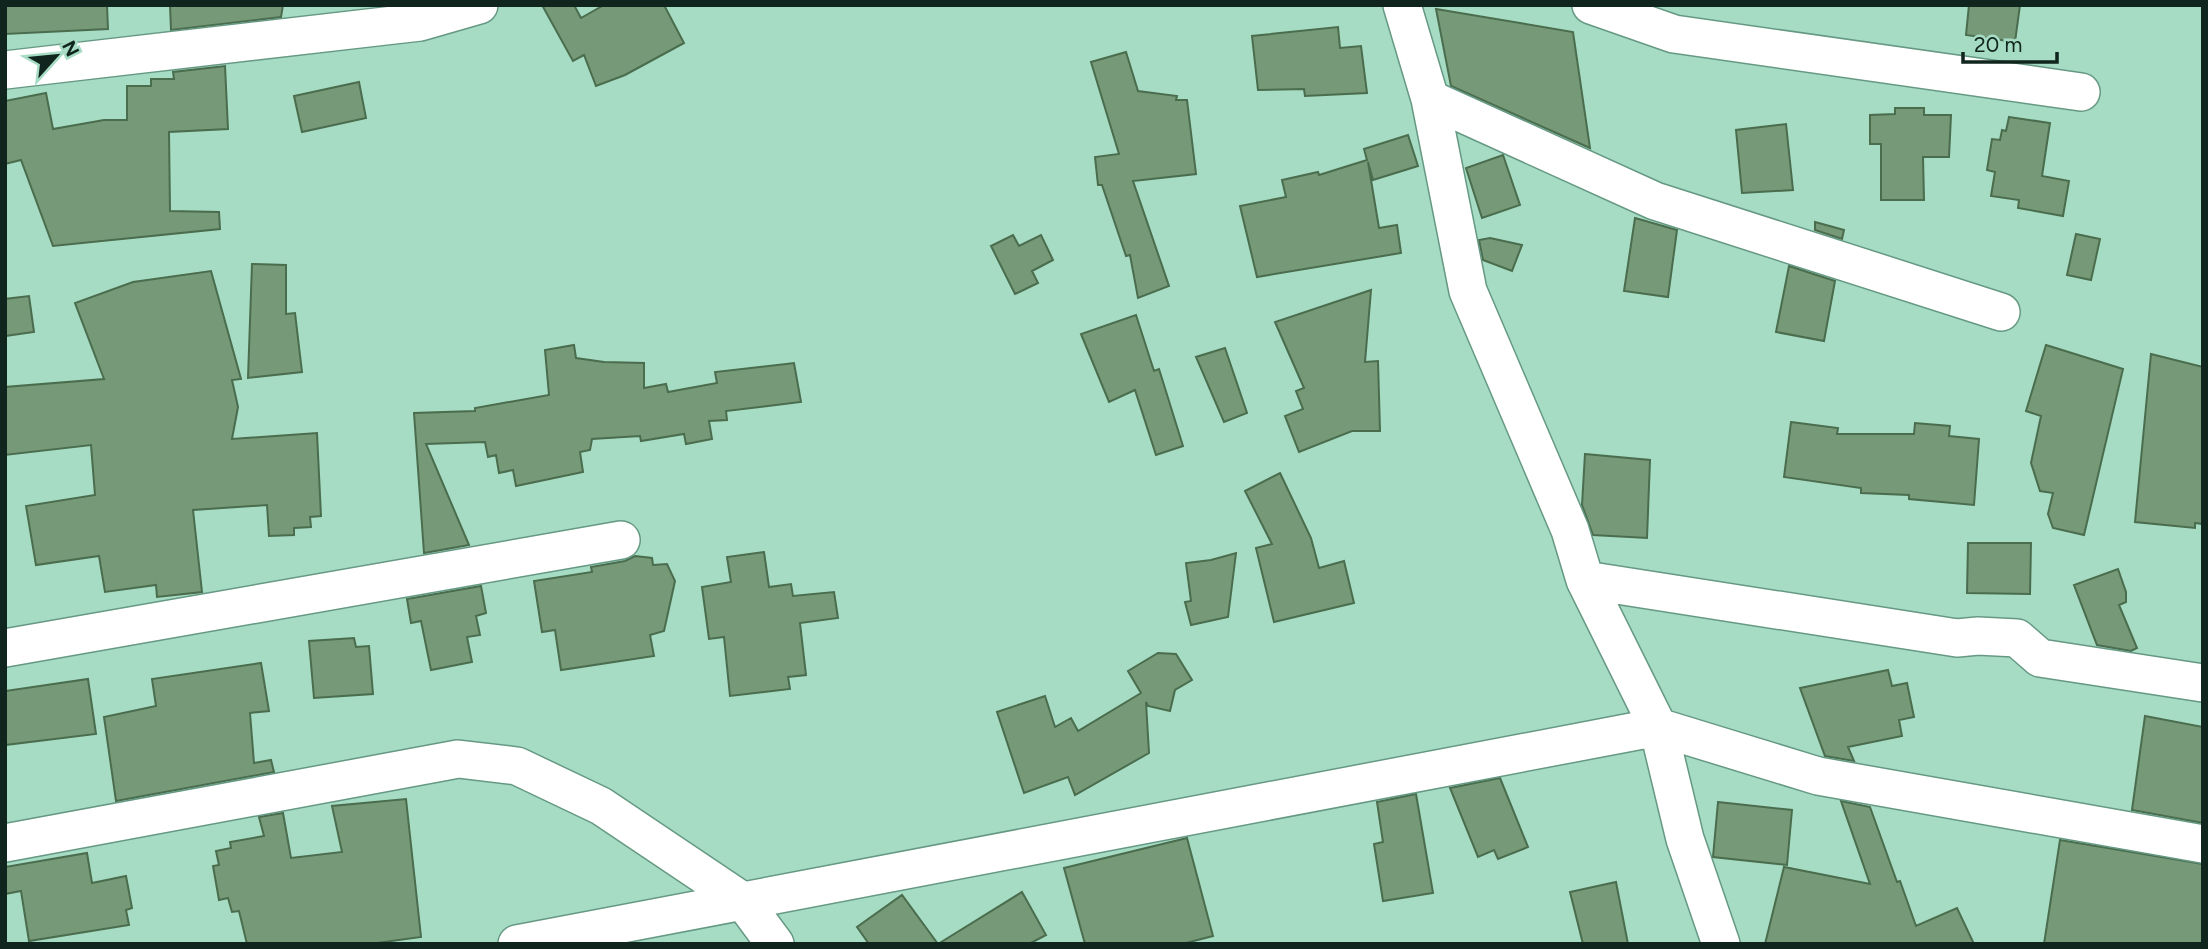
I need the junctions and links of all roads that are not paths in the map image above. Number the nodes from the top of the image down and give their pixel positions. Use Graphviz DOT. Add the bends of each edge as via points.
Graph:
graph roads {
  1 [pos="479,5"];
  2 [pos="1402,5"];
  3 [pos="1591,5"];
  4 [pos="5,70"];
  5 [pos="2081,92"];
  6 [pos="1430,99"];
  7 [pos="2001,312"];
  8 [pos="621,540"];
  9 [pos="1585,580"];
  10 [pos="5,648"];
  11 [pos="2203,683"];
  12 [pos="1658,727"];
  13 [pos="5,843"];
  14 [pos="2203,844"];
  15 [pos="744,902"];
  16 [pos="516,944"];
  17 [pos="775,944"];
  18 [pos="1720,944"];
  1 -- 4 [label="street" via="420,22"];
  2 -- 6 [label="street"];
  3 -- 5 [label="street" via="1674,34"];
  6 -- 7 [label="street" via="1655,201"];
  6 -- 9 [label="street" via="1468,291 1570,530"];
  8 -- 10 [label="street"];
  9 -- 11 [label="street" via="1956,638 2017,638 2040,658"];
  9 -- 12 [label="street"];
  12 -- 14 [label="street" via="1818,776"];
  12 -- 15 [label="street"];
  12 -- 18 [label="street" via="1685,839"];
  13 -- 15 [label="street" via="458,759 517,766 601,806"];
  15 -- 16 [label="street"];
  15 -- 17 [label="street"];
}
